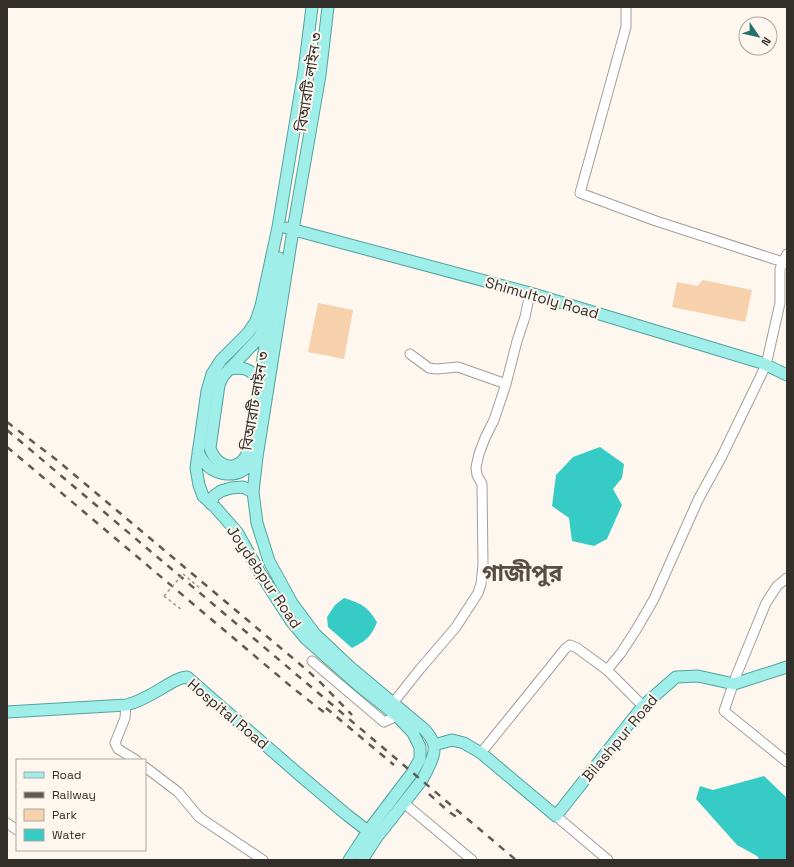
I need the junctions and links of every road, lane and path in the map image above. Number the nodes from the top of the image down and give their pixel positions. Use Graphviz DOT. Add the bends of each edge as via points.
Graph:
graph roads {
  1 [pos="312,7"];
  2 [pos="320,7"];
  3 [pos="328,7"];
  4 [pos="626,7"];
  5 [pos="285,228"];
  6 [pos="787,254"];
  7 [pos="783,262"];
  8 [pos="784,282"];
  9 [pos="530,294"];
  10 [pos="267,323"];
  11 [pos="410,354"];
  12 [pos="766,365"];
  13 [pos="229,369"];
  14 [pos="787,375"];
  15 [pos="259,380"];
  16 [pos="506,384"];
  17 [pos="198,452"];
  18 [pos="257,457"];
  19 [pos="253,492"];
  20 [pos="211,504"];
  21 [pos="787,578"];
  22 [pos="201,589"];
  23 [pos="182,610"];
  24 [pos="312,661"];
  25 [pos="787,667"];
  26 [pos="606,670"];
  27 [pos="734,684"];
  28 [pos="393,703"];
  29 [pos="126,704"];
  30 [pos="643,706"];
  31 [pos="7,712"];
  32 [pos="397,716"];
  33 [pos="434,745"];
  34 [pos="481,753"];
  35 [pos="134,759"];
  36 [pos="787,762"];
  37 [pos="146,767"];
  38 [pos="404,803"];
  39 [pos="556,816"];
  40 [pos="7,824"];
  41 [pos="16,829"];
  42 [pos="373,834"];
  43 [pos="263,860"];
  44 [pos="349,860"];
  45 [pos="362,860"];
  46 [pos="472,860"];
  47 [pos="608,860"];
  1 -- 5 [label="main road"];
  2 -- 5 [label="main road, বিআরটি লাইন ৩" via="312,74"];
  3 -- 5 [label="main road" via="320,75"];
  4 -- 7 [label="street" via="626,27 580,193 656,221"];
  5 -- 9 [label="main road, Shimultoly Road"];
  5 -- 10 [label="main road, বিআরটি লাইন ৩"];
  5 -- 17 [label="main road, Joydebpur Road" via="256,321 248,333 221,360 212,374 207,390"];
  5 -- 18 [label="main road, Joydebpur Road"];
  6 -- 7 [label="street"];
  7 -- 8 [label="street" via="780,269"];
  8 -- 12 [label="street"];
  9 -- 12 [label="main road, Shimultoly Road"];
  9 -- 16 [label="street"];
  10 -- 13 [label="main road, বিআরটি লাইন ৩" via="258,339"];
  10 -- 15 [label="main road, বিআরটি লাইন ৩"];
  11 -- 16 [label="street" via="429,368 458,368"];
  12 -- 14 [label="main road, Shimultoly Road"];
  12 -- 26 [label="street" via="698,500 654,599 621,653"];
  13 -- 15 [label="main road" via="248,369"];
  13 -- 15 [label="main road, বিআরটি লাইন ৩" via="219,385 210,448 212,455 227,466 236,465 244,460 247,454"];
  16 -- 28 [label="street" via="476,467 482,484 483,565 478,593 456,627"];
  17 -- 18 [label="main road" via="210,468 227,474 244,470"];
  17 -- 20 [label="main road, Joydebpur Road" via="196,468 199,485"];
  18 -- 19 [label="main road, Joydebpur Road"];
  19 -- 20 [label="main road" via="243,487 231,488 214,496"];
  19 -- 28 [label="main road, Joydebpur Road" via="257,523 269,561 292,603 315,634"];
  20 -- 32 [label="main road, Joydebpur Road" via="237,532 260,573 291,621 306,639"];
  21 -- 27 [label="street" via="777,586 766,603"];
  22 -- 23 [label="path, bridge" via="183,574 164,596"];
  24 -- 32 [label="street" via="384,722"];
  25 -- 27 [label="main road"];
  26 -- 30 [label="street"];
  26 -- 34 [label="street" via="570,645 564,649"];
  27 -- 30 [label="main road, Bilashpur Road" via="698,676 676,677"];
  27 -- 36 [label="street" via="724,711"];
  28 -- 33 [label="main road, Joydebpur Road" via="424,728"];
  29 -- 31 [label="main road, Hospital Road"];
  29 -- 35 [label="street" via="125,718 115,743 118,749"];
  29 -- 42 [label="main road, Hospital Road" via="135,703 179,678 187,677 302,777"];
  30 -- 39 [label="main road, Bilashpur Road"];
  32 -- 42 [label="main road, Joydebpur Road" via="413,733 420,747 420,759"];
  33 -- 34 [label="main road" via="452,740 464,743"];
  33 -- 38 [label="main road, Joydebpur Road" via="428,770"];
  34 -- 39 [label="main road"];
  37 -- 43 [label="street" via="178,792 199,817"];
  38 -- 42 [label="main road, Joydebpur Road"];
  38 -- 46 [label="street"];
  39 -- 47 [label="street"];
  40 -- 41 [label="street"];
  42 -- 44 [label="main road, Joydebpur Road"];
  42 -- 45 [label="main road, Joydebpur Road"];
}
